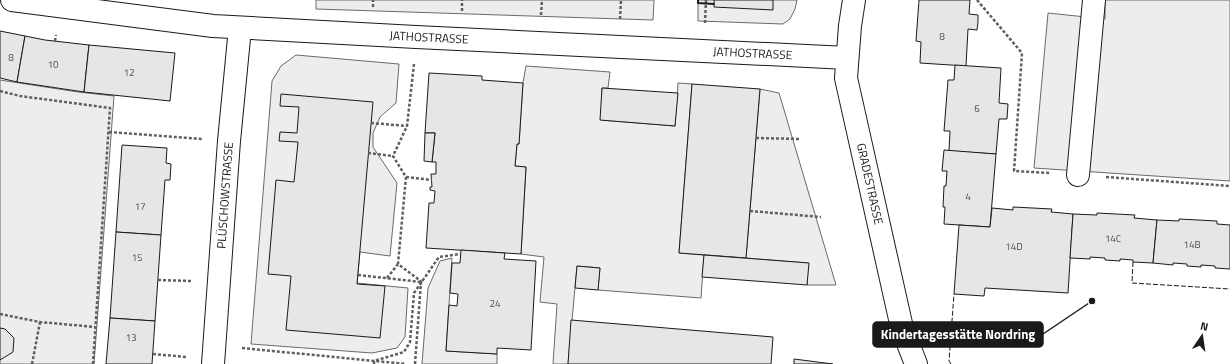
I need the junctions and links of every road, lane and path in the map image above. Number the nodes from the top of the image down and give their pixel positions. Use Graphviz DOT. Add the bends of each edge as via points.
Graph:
graph roads {
  1 [pos="12,0"];
  2 [pos="462,0"];
  3 [pos="542,0"];
  4 [pos="621,0"];
  5 [pos="854,0"];
  6 [pos="1094,0"];
  7 [pos="461,16"];
  8 [pos="541,19"];
  9 [pos="620,21"];
  10 [pos="240,28"];
  11 [pos="56,35"];
  12 [pos="416,37"];
  13 [pos="55,41"];
  14 [pos="847,58"];
  15 [pos="0,91"];
  16 [pos="371,123"];
  17 [pos="408,126"];
  18 [pos="109,132"];
  19 [pos="756,138"];
  20 [pos="205,139"];
  21 [pos="801,139"];
  22 [pos="368,153"];
  23 [pos="393,156"];
  24 [pos="1078,175"];
  25 [pos="406,178"];
  26 [pos="432,180"];
  27 [pos="750,212"];
  28 [pos="821,217"];
  29 [pos="460,254"];
  30 [pos="398,264"];
  31 [pos="358,276"];
  32 [pos="387,278"];
  33 [pos="158,280"];
  34 [pos="194,281"];
  35 [pos="422,282"];
  36 [pos="0,314"];
  37 [pos="40,322"];
  38 [pos="95,327"];
  39 [pos="153,354"];
  40 [pos="214,354"];
  41 [pos="188,357"];
  42 [pos="374,362"];
  43 [pos="32,364"];
  44 [pos="93,364"];
  45 [pos="406,364"];
  46 [pos="415,364"];
  47 [pos="916,364"];
  1 -- 10 [label="street, JATHOSTRASSE"];
  2 -- 7 [label="path"];
  3 -- 8 [label="path"];
  4 -- 9 [label="path"];
  5 -- 14 [label="street, GRADESTRASSE"];
  6 -- 24 [label="street"];
  10 -- 12 [label="street, JATHOSTRASSE"];
  10 -- 40 [label="street, PLÜSCHOWSTRASSE"];
  11 -- 13 [label="path"];
  12 -- 14 [label="street, JATHOSTRASSE"];
  12 -- 17 [label="path"];
  14 -- 47 [label="street, GRADESTRASSE" via="846,78 902,328"];
  15 -- 18 [label="path" via="110,108"];
  16 -- 17 [label="path"];
  17 -- 23 [label="path"];
  18 -- 20 [label="path"];
  18 -- 38 [label="path"];
  19 -- 21 [label="path"];
  22 -- 23 [label="path"];
  23 -- 25 [label="path"];
  25 -- 26 [label="path"];
  25 -- 30 [label="path"];
  27 -- 28 [label="path"];
  29 -- 35 [label="path" via="439,257"];
  30 -- 32 [label="path"];
  30 -- 35 [label="path"];
  31 -- 32 [label="path"];
  32 -- 35 [label="path"];
  33 -- 34 [label="path"];
  35 -- 42 [label="path" via="414,293 410,342 404,352"];
  35 -- 46 [label="path"];
  36 -- 37 [label="path"];
  37 -- 38 [label="path"];
  37 -- 43 [label="path"];
  38 -- 44 [label="path"];
  39 -- 41 [label="path"];
  40 -- 42 [label="path"];
  42 -- 45 [label="path"];
}
